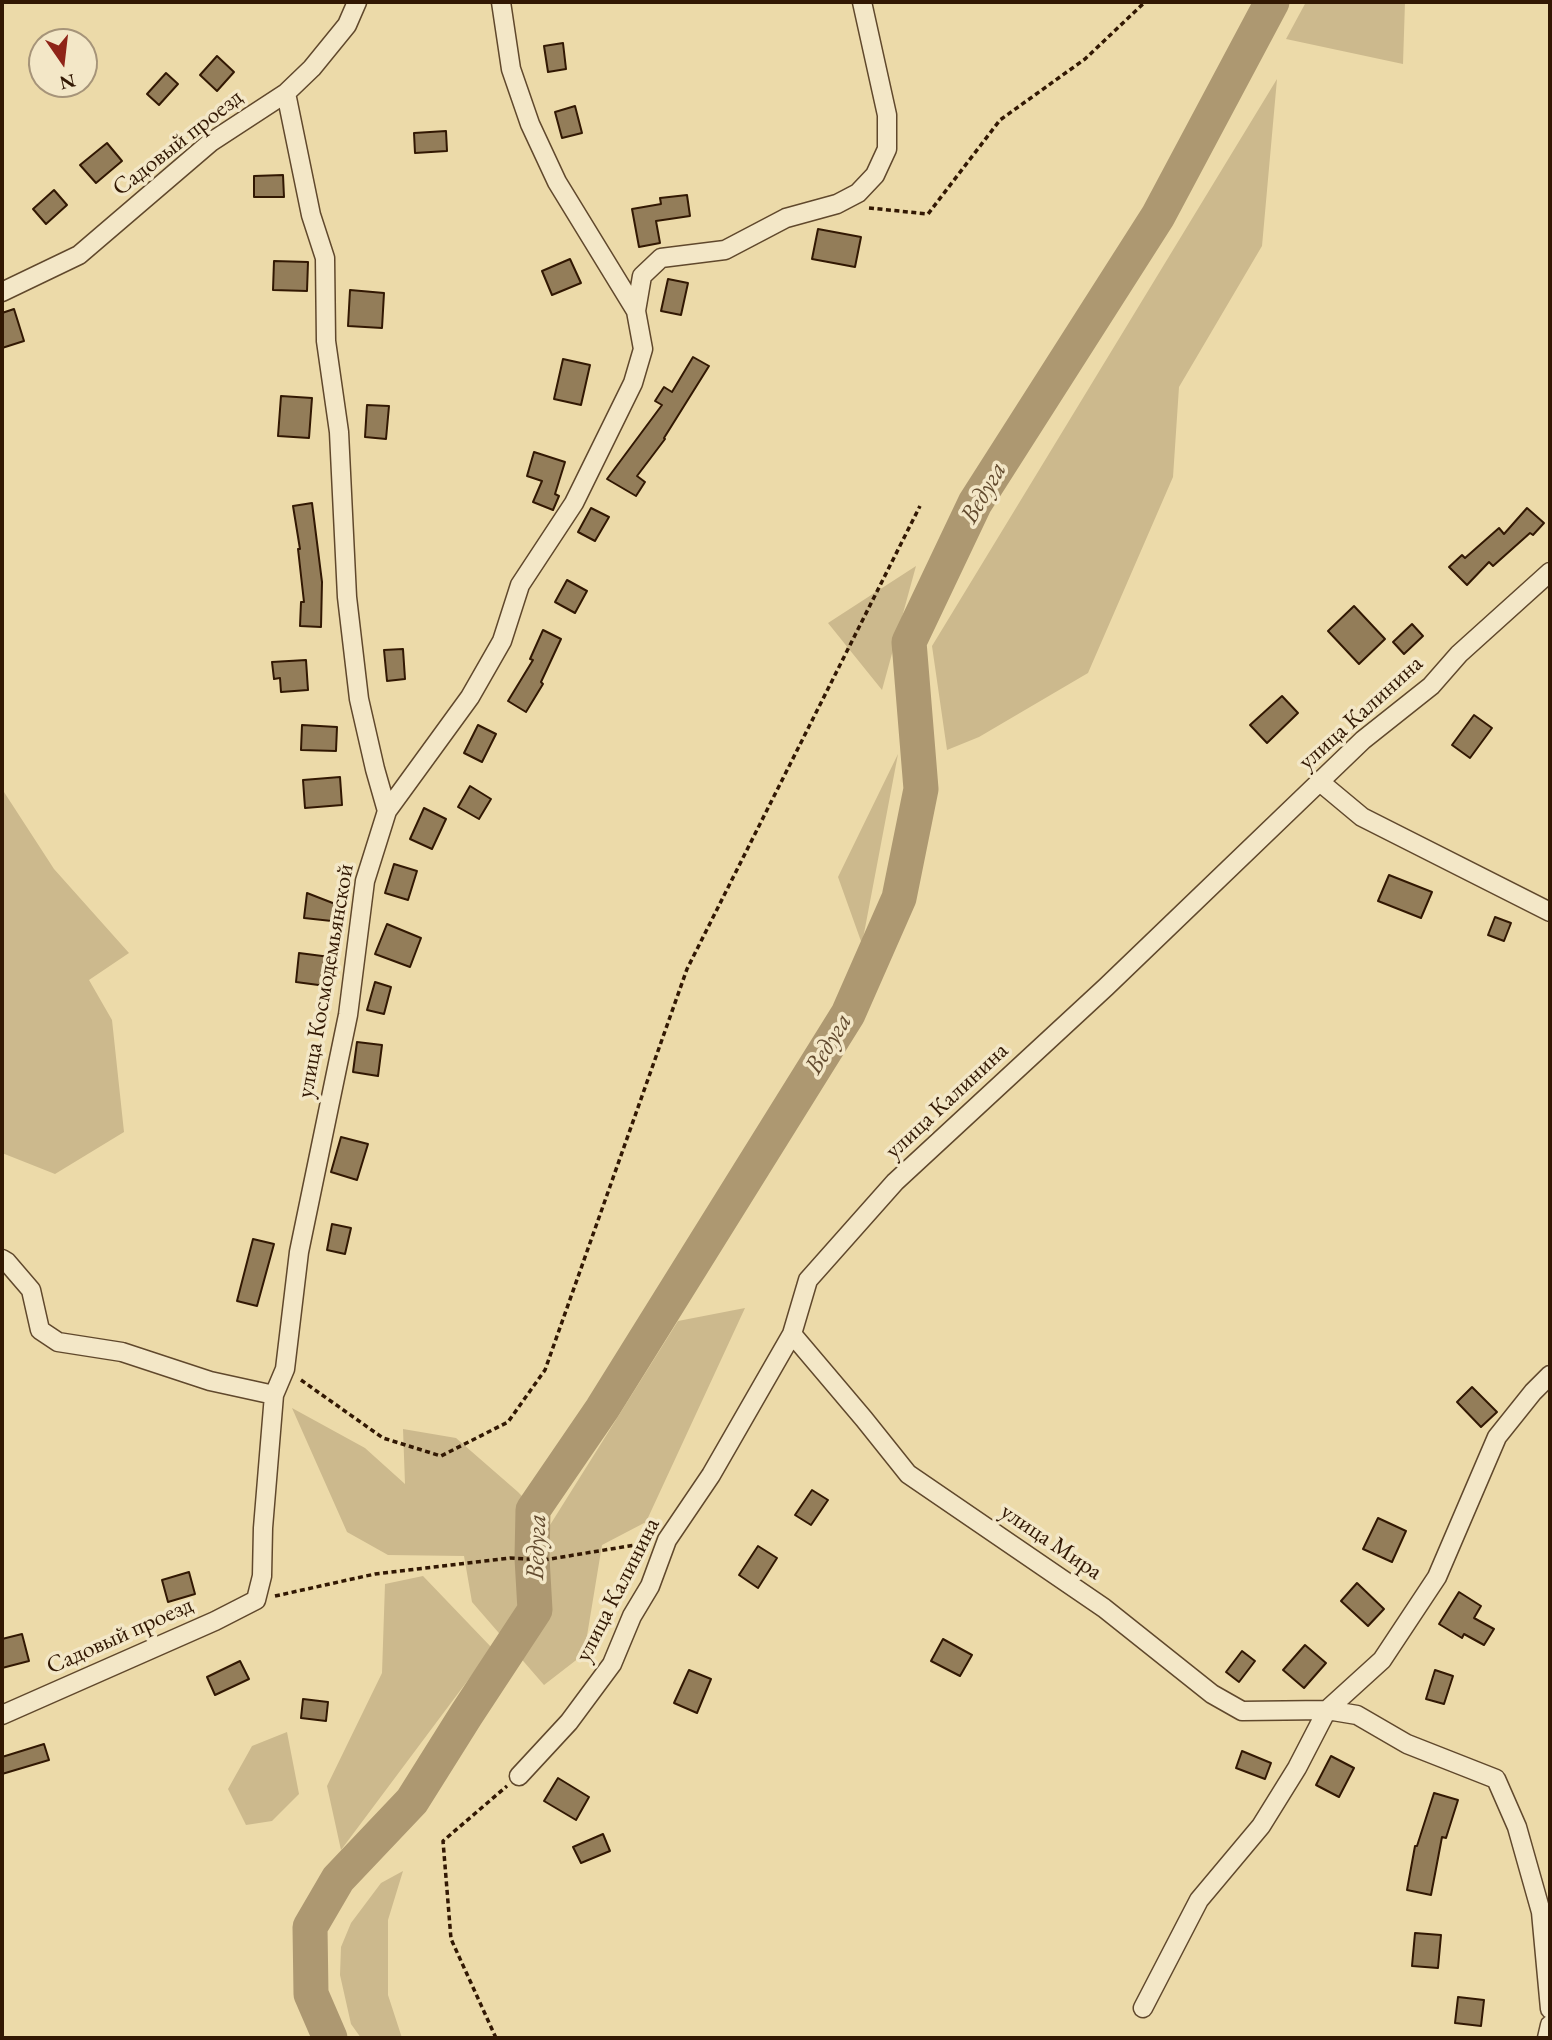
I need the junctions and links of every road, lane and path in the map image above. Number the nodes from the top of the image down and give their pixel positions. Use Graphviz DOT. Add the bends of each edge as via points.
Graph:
graph roads {
  1 [pos="357,2"];
  2 [pos="501,2"];
  3 [pos="862,2"];
  4 [pos="1145,2"];
  5 [pos="286,93"];
  6 [pos="836,204"];
  7 [pos="2,292"];
  8 [pos="636,311"];
  9 [pos="920,506"];
  10 [pos="1550,572"];
  11 [pos="1320,782"];
  12 [pos="387,811"];
  13 [pos="1550,912"];
  14 [pos="2,1259"];
  15 [pos="792,1334"];
  16 [pos="285,1368"];
  17 [pos="1550,1375"];
  18 [pos="274,1395"];
  19 [pos="667,1540"];
  20 [pos="256,1600"];
  21 [pos="1327,1710"];
  22 [pos="2,1714"];
  23 [pos="519,1776"];
  24 [pos="1143,2008"];
  25 [pos="1550,2009"];
  26 [pos="1550,2025"];
  27 [pos="496,2038"];
  28 [pos="1547,2038"];
  1 -- 5 [label="street, Садовый проезд" via="347,24"];
  2 -- 8 [label="street" via="511,69 530,124 557,182"];
  3 -- 6 [label="street" via="887,116 887,149 875,175 858,193"];
  4 -- 6 [label="path" via="1085,59 1000,120 928,214"];
  5 -- 7 [label="street, Садовый проезд" via="211,142 79,255"];
  5 -- 12 [label="street" via="311,215 325,258 326,341 339,432 347,597 359,699"];
  6 -- 8 [label="street" via="786,218 725,250 661,258 642,276"];
  8 -- 12 [label="street, улица Космодемьянской" via="643,349 633,383 574,503 520,585 502,641 470,697"];
  9 -- 16 [label="path" via="687,969 545,1370 508,1422 441,1456 383,1438"];
  10 -- 11 [label="street, улица Калинина" via="1459,653 1432,686 1363,740"];
  11 -- 13 [label="street" via="1362,817"];
  11 -- 15 [label="street, улица Калинина" via="895,1182 808,1280"];
  12 -- 16 [label="street, улица Космодемьянской" via="365,881 348,1015 299,1251"];
  14 -- 18 [label="street" via="31,1290 40,1330 58,1342 122,1352 210,1381"];
  15 -- 19 [label="street, улица Калинина" via="711,1475"];
  15 -- 21 [label="street, улица Мира" via="908,1474 1104,1608 1212,1694 1242,1711"];
  16 -- 18 [label="street, улица Космодемьянской"];
  17 -- 21 [label="street" via="1497,1437 1437,1577 1381,1660"];
  18 -- 20 [label="street, улица Космодемьянской" via="262,1576"];
  19 -- 20 [label="path" via="544,1560 510,1558 375,1574"];
  19 -- 23 [label="street, улица Калинина" via="612,1664 569,1723"];
  20 -- 22 [label="street, Садовый проезд"];
  21 -- 24 [label="street" via="1261,1826 1199,1900"];
  21 -- 25 [label="street, улица Мира" via="1357,1716 1407,1744 1496,1779 1517,1827 1541,1912"];
  23 -- 27 [label="path" via="443,1841 451,1939"];
  26 -- 28 [label="street"];
}
